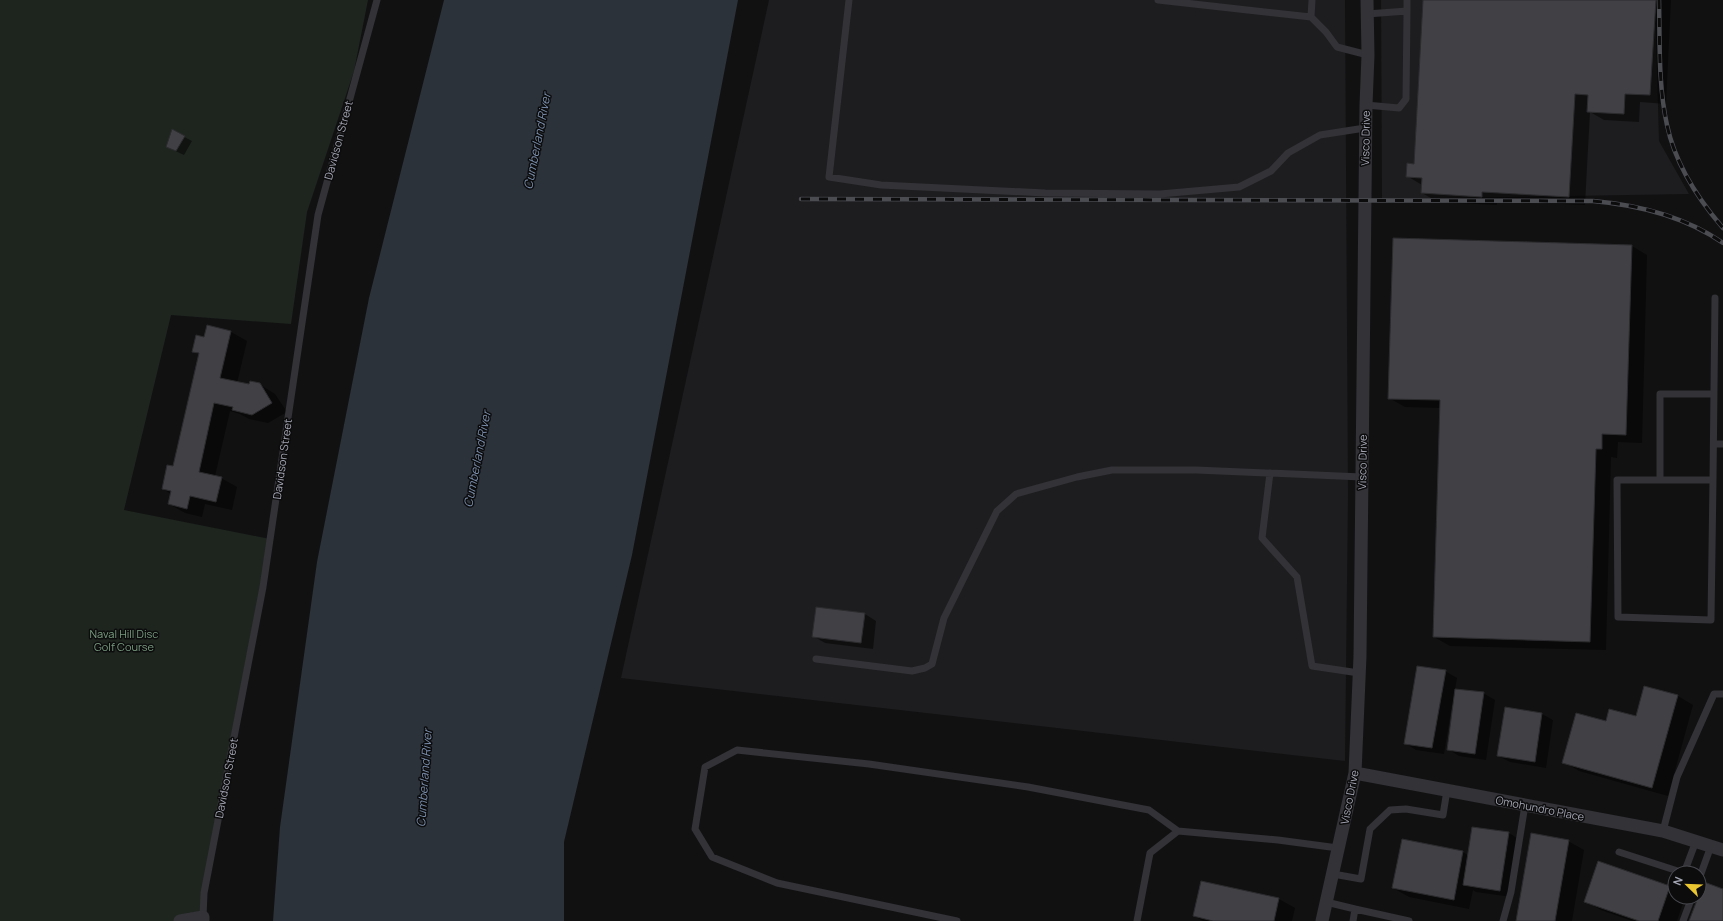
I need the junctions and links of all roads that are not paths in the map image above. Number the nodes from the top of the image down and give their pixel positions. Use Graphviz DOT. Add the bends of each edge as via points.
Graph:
graph roads {
  1 [pos="377,0"];
  2 [pos="849,0"];
  3 [pos="1158,0"];
  4 [pos="1312,0"];
  5 [pos="1367,0"];
  6 [pos="1407,0"];
  7 [pos="1407,12"];
  8 [pos="1367,14"];
  9 [pos="1311,17"];
  10 [pos="1368,55"];
  11 [pos="1366,105"];
  12 [pos="1365,128"];
  13 [pos="1715,298"];
  14 [pos="1714,394"];
  15 [pos="1714,444"];
  16 [pos="1723,444"];
  17 [pos="1270,473"];
  18 [pos="1362,477"];
  19 [pos="1660,480"];
  20 [pos="1713,480"];
  21 [pos="816,658"];
  22 [pos="1359,673"];
  23 [pos="1723,694"];
  24 [pos="1355,772"];
  25 [pos="1447,790"];
  26 [pos="1525,805"];
  27 [pos="1178,831"];
  28 [pos="1663,831"];
  29 [pos="1696,842"];
  30 [pos="1338,848"];
  31 [pos="1717,848"];
  32 [pos="1619,852"];
  33 [pos="1707,865"];
  34 [pos="1332,874"];
  35 [pos="1326,902"];
  36 [pos="1689,905"];
  37 [pos="1355,909"];
  38 [pos="203,919"];
  39 [pos="180,921"];
  40 [pos="957,921"];
  41 [pos="1137,921"];
  42 [pos="1322,921"];
  43 [pos="1353,921"];
  44 [pos="1409,921"];
  45 [pos="1503,921"];
  46 [pos="1683,921"];
  1 -- 38 [label="lane, Davidson Street" via="318,215 263,587 204,893"];
  2 -- 12 [label="lane" via="829,177 881,185 1045,193 1160,194 1239,187 1271,172 1288,153 1320,135"];
  3 -- 9 [label="lane"];
  4 -- 9 [label="lane"];
  5 -- 8 [label="street, Visco Drive"];
  6 -- 7 [label="lane"];
  7 -- 8 [label="lane"];
  7 -- 11 [label="lane" via="1406,99 1399,108"];
  8 -- 10 [label="street, Visco Drive"];
  9 -- 10 [label="lane" via="1338,47"];
  10 -- 11 [label="street, Visco Drive"];
  11 -- 12 [label="street, Visco Drive"];
  12 -- 18 [label="street, Visco Drive"];
  13 -- 14 [label="lane"];
  14 -- 15 [label="lane"];
  14 -- 19 [label="lane" via="1660,394"];
  15 -- 16 [label="lane"];
  15 -- 20 [label="lane"];
  17 -- 18 [label="lane"];
  17 -- 21 [label="lane" via="1112,470 1016,494 997,511 944,618 932,664 912,671"];
  17 -- 22 [label="lane" via="1262,538 1297,578 1312,666"];
  18 -- 22 [label="street, Visco Drive"];
  19 -- 20 [label="lane"];
  19 -- 20 [label="lane" via="1617,480 1618,617 1711,620"];
  22 -- 24 [label="street, Visco Drive"];
  23 -- 28 [label="lane" via="1714,694 1677,777"];
  24 -- 25 [label="street, Omohundro Place"];
  24 -- 30 [label="street, Visco Drive"];
  25 -- 26 [label="street, Omohundro Place"];
  25 -- 34 [label="lane" via="1443,815 1406,809 1390,810 1370,829 1361,879"];
  26 -- 28 [label="street, Omohundro Place"];
  26 -- 45 [label="lane" via="1511,892"];
  27 -- 30 [label="lane"];
  27 -- 40 [label="lane" via="1149,810 1028,786 869,764 737,750 705,767 696,829 712,857 778,883"];
  27 -- 41 [label="lane" via="1150,853"];
  28 -- 29 [label="street, Omohundro Place"];
  29 -- 31 [label="street, Omohundro Place"];
  29 -- 32 [label="lane" via="1684,872"];
  30 -- 34 [label="street, Visco Drive"];
  31 -- 33 [label="lane"];
  34 -- 35 [label="street, Visco Drive"];
  35 -- 37 [label="lane"];
  35 -- 42 [label="street, Visco Drive"];
  36 -- 46 [label="lane"];
  37 -- 43 [label="lane"];
  37 -- 44 [label="lane"];
  38 -- 39 [label="street"];
}
